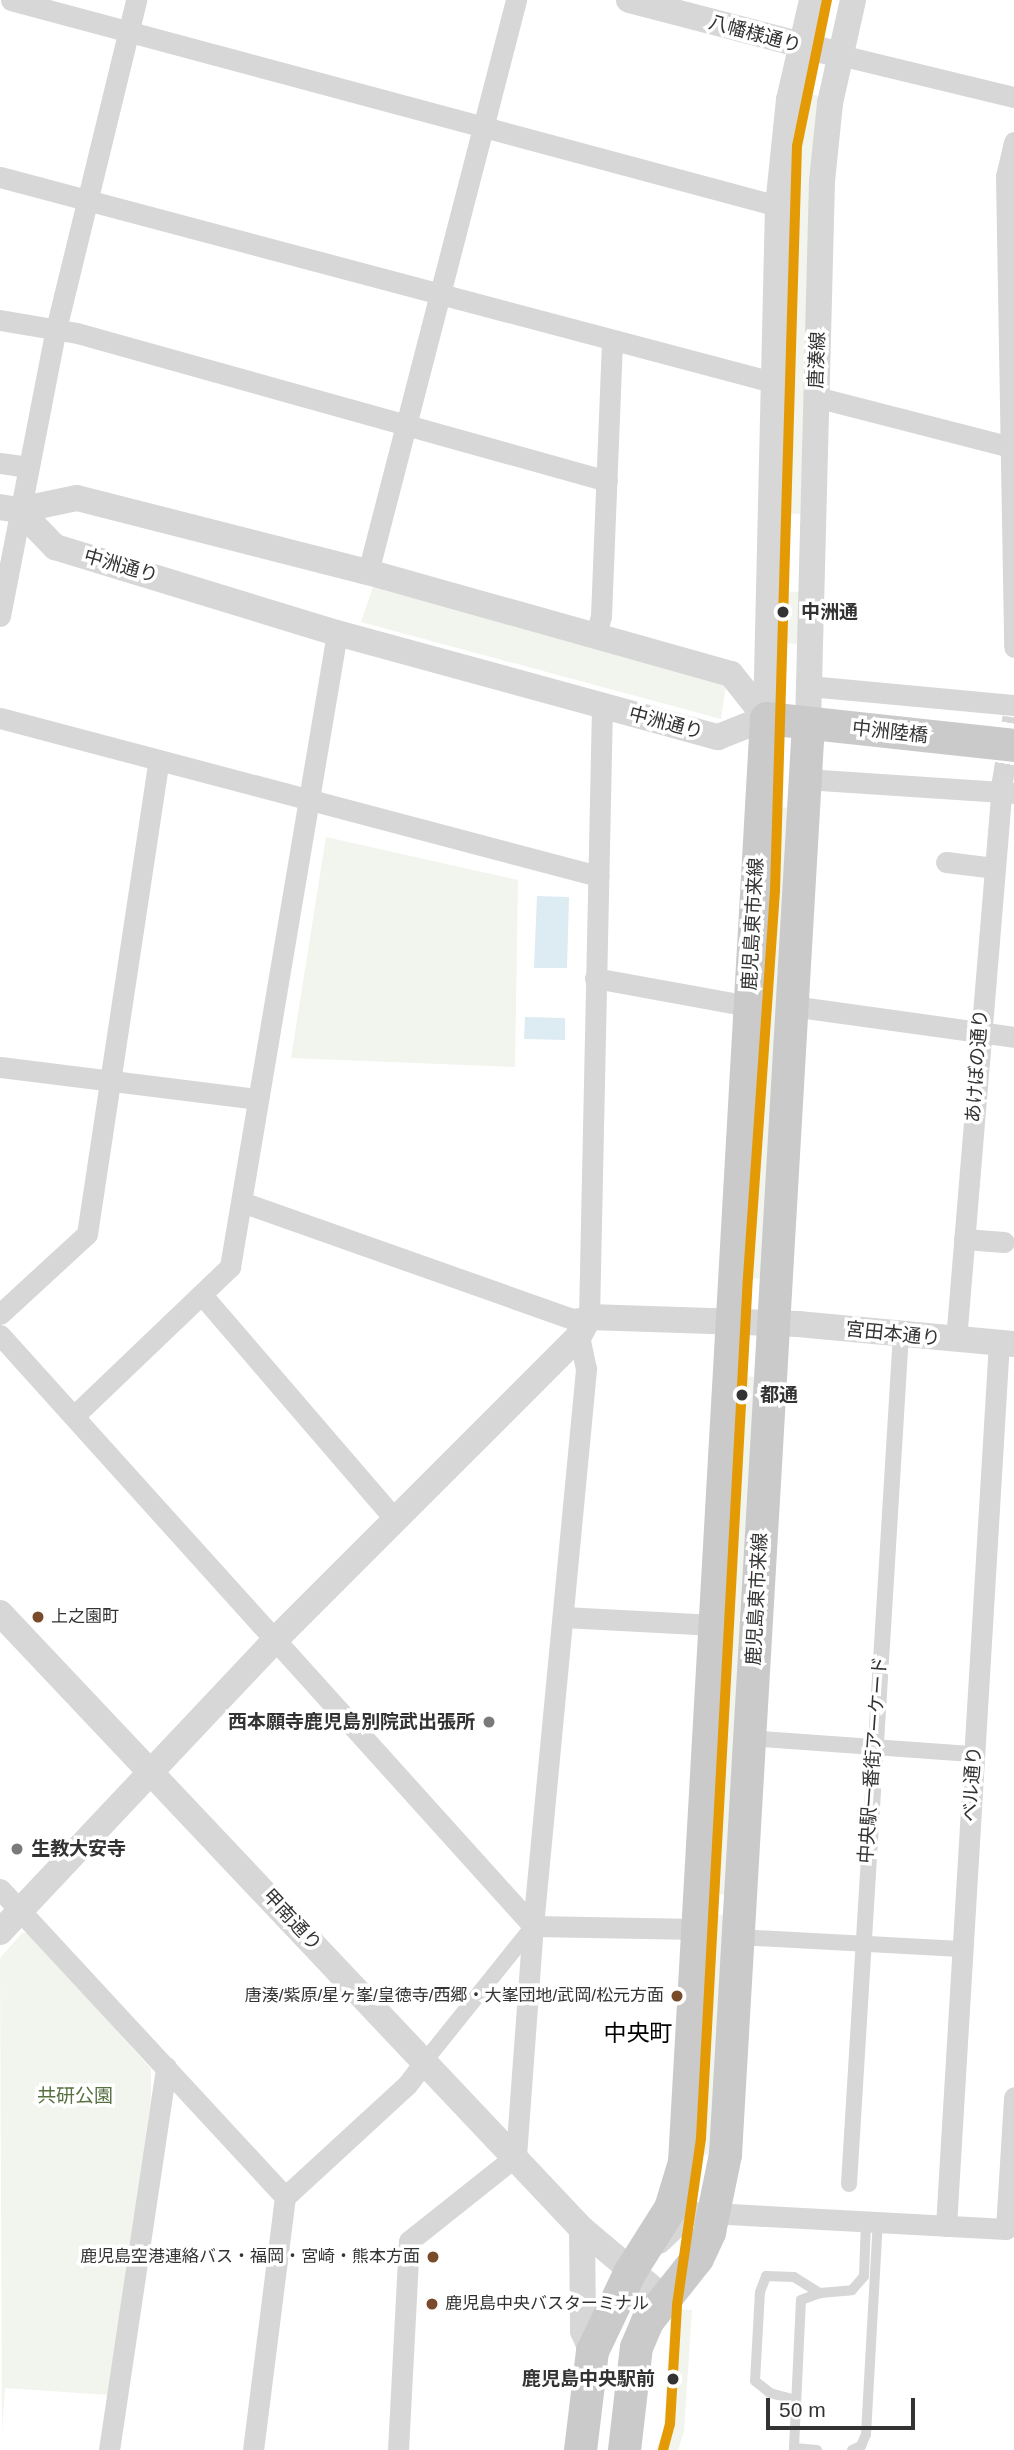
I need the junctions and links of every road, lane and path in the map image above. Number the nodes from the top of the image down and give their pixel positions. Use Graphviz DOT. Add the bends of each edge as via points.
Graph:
graph roads {
  1 [pos="11,0"];
  2 [pos="136,0"];
  3 [pos="516,0"];
  4 [pos="629,0"];
  5 [pos="812,0"];
  6 [pos="853,0"];
  7 [pos="128,33"];
  8 [pos="801,46"];
  9 [pos="840,55"];
  10 [pos="1014,97"];
  11 [pos="481,126"];
  12 [pos="1014,142"];
  13 [pos="0,177"];
  14 [pos="86,201"];
  15 [pos="778,206"];
  16 [pos="439,294"];
  17 [pos="0,320"];
  18 [pos="56,329"];
  19 [pos="612,340"];
  20 [pos="776,383"];
  21 [pos="816,397"];
  22 [pos="407,425"];
  23 [pos="1011,447"];
  24 [pos="0,463"];
  25 [pos="27,467"];
  26 [pos="607,481"];
  27 [pos="9,508"];
  28 [pos="368,572"];
  29 [pos="0,616"];
  30 [pos="337,633"];
  31 [pos="1014,634"];
  32 [pos="595,637"];
  33 [pos="1014,647"];
  34 [pos="809,686"];
  35 [pos="1014,705"];
  36 [pos="602,706"];
  37 [pos="1014,711"];
  38 [pos="1013,717"];
  39 [pos="0,718"];
  40 [pos="766,718"];
  41 [pos="808,723"];
  42 [pos="1014,746"];
  43 [pos="159,760"];
  44 [pos="805,779"];
  45 [pos="1006,790"];
  46 [pos="307,800"];
  47 [pos="946,862"];
  48 [pos="994,868"];
  49 [pos="598,876"];
  50 [pos="595,978"];
  51 [pos="749,1006"];
  52 [pos="792,1006"];
  53 [pos="980,1032"];
  54 [pos="1014,1037"];
  55 [pos="0,1067"];
  56 [pos="107,1082"];
  57 [pos="256,1100"];
  58 [pos="242,1202"];
  59 [pos="964,1239"];
  60 [pos="1004,1242"];
  61 [pos="202,1295"];
  62 [pos="0,1314"];
  63 [pos="732,1321"];
  64 [pos="772,1323"];
  65 [pos="584,1326"];
  66 [pos="0,1335"];
  67 [pos="901,1335"];
  68 [pos="956,1340"];
  69 [pos="1007,1343"];
  70 [pos="74,1416"];
  71 [pos="394,1518"];
  72 [pos="0,1613"];
  73 [pos="564,1617"];
  74 [pos="715,1625"];
  75 [pos="277,1638"];
  76 [pos="749,1738"];
  77 [pos="874,1747"];
  78 [pos="974,1754"];
  79 [pos="151,1773"];
  80 [pos="0,1889"];
  81 [pos="20,1910"];
  82 [pos="533,1926"];
  83 [pos="698,1929"];
  84 [pos="0,1932"];
  85 [pos="738,1937"];
  86 [pos="861,1944"];
  87 [pos="961,1949"];
  88 [pos="425,2061"];
  89 [pos="166,2067"];
  90 [pos="1014,2097"];
  91 [pos="516,2156"];
  92 [pos="849,2184"];
  93 [pos="285,2197"];
  94 [pos="716,2212"];
  95 [pos="1010,2218"];
  96 [pos="872,2221"];
  97 [pos="946,2226"];
  98 [pos="582,2229"];
  99 [pos="630,2271"];
  100 [pos="820,2293"];
  101 [pos="664,2298"];
  102 [pos="592,2351"];
  103 [pos="796,2400"];
  104 [pos="109,2450"];
  105 [pos="253,2450"];
  106 [pos="398,2450"];
  107 [pos="580,2450"];
  108 [pos="624,2450"];
  109 [pos="817,2450"];
  110 [pos="852,2450"];
  1 -- 7 [label="street"];
  2 -- 7 [label="street"];
  3 -- 11 [label="street"];
  4 -- 8 [label="street, 八幡様通り"];
  5 -- 8 [label="street, 唐湊線"];
  6 -- 9 [label="street, 唐湊線"];
  7 -- 11 [label="street"];
  7 -- 14 [label="street"];
  8 -- 9 [label="street, 八幡様通り"];
  8 -- 15 [label="street, 唐湊線" via="786,122"];
  9 -- 10 [label="street"];
  9 -- 21 [label="street, 唐湊線" via="822,181"];
  11 -- 15 [label="street"];
  11 -- 16 [label="street"];
  12 -- 23 [label="street" via="1006,176"];
  13 -- 14 [label="street"];
  14 -- 16 [label="street"];
  14 -- 18 [label="street"];
  15 -- 20 [label="street, 唐湊線"];
  16 -- 19 [label="street"];
  16 -- 22 [label="street"];
  17 -- 18 [label="street"];
  18 -- 22 [label="street"];
  18 -- 25 [label="street"];
  19 -- 20 [label="street"];
  19 -- 26 [label="street"];
  20 -- 40 [label="street, 唐湊線"];
  21 -- 23 [label="street"];
  21 -- 34 [label="street, 唐湊線"];
  22 -- 26 [label="street"];
  22 -- 28 [label="street"];
  23 -- 31 [label="street"];
  24 -- 25 [label="street"];
  25 -- 27 [label="street"];
  26 -- 32 [label="street" via="601,616"];
  27 -- 28 [label="street" via="78,498"];
  27 -- 29 [label="street"];
  27 -- 30 [label="street, 中洲通り" via="55,547"];
  28 -- 32 [label="street"];
  30 -- 36 [label="street, 中洲通り"];
  30 -- 46 [label="street"];
  31 -- 33 [label="street"];
  32 -- 40 [label="street" via="731,674"];
  34 -- 35 [label="street"];
  34 -- 41 [label="street, 唐湊線"];
  36 -- 40 [label="street, 中洲通り" via="718,737"];
  36 -- 49 [label="street"];
  37 -- 38 [label="street"];
  39 -- 43 [label="street"];
  40 -- 41 [label="main road, 中洲陸橋"];
  40 -- 51 [label="main road, 鹿児島東市来線"];
  41 -- 42 [label="main road, 中洲陸橋"];
  41 -- 44 [label="main road, 鹿児島東市来線"];
  43 -- 46 [label="street"];
  43 -- 56 [label="street"];
  44 -- 45 [label="street"];
  44 -- 52 [label="main road, 鹿児島東市来線"];
  45 -- 48 [label="street, あけぼの通り"];
  46 -- 49 [label="street"];
  46 -- 57 [label="street"];
  47 -- 48 [label="street"];
  48 -- 53 [label="street, あけぼの通り"];
  49 -- 50 [label="street"];
  50 -- 51 [label="street"];
  50 -- 65 [label="street"];
  51 -- 63 [label="main road, 鹿児島東市来線"];
  52 -- 53 [label="street"];
  52 -- 64 [label="main road, 鹿児島東市来線"];
  53 -- 54 [label="street"];
  53 -- 59 [label="street, あけぼの通り"];
  55 -- 56 [label="street"];
  56 -- 57 [label="street"];
  56 -- 62 [label="street" via="87,1234"];
  57 -- 58 [label="street"];
  58 -- 61 [label="street" via="230,1267"];
  58 -- 65 [label="street"];
  59 -- 60 [label="street"];
  59 -- 68 [label="street, あけぼの通り"];
  61 -- 70 [label="street"];
  61 -- 71 [label="street"];
  63 -- 64 [label="street, 宮田本通り"];
  63 -- 65 [label="street, 宮田本通り"];
  63 -- 74 [label="main road, 鹿児島東市来線"];
  64 -- 67 [label="street, 宮田本通り"];
  64 -- 76 [label="main road, 鹿児島東市来線"];
  65 -- 71 [label="street"];
  65 -- 73 [label="street" via="586,1369"];
  66 -- 70 [label="street"];
  67 -- 68 [label="street, 宮田本通り"];
  67 -- 77 [label="street, 中央駅一番街アーケード"];
  68 -- 69 [label="street, 宮田本通り"];
  69 -- 78 [label="street, ベル通り"];
  70 -- 75 [label="street"];
  71 -- 75 [label="street"];
  72 -- 79 [label="street, 甲南通り"];
  73 -- 74 [label="street"];
  73 -- 82 [label="street"];
  74 -- 83 [label="main road, 鹿児島東市来線"];
  75 -- 79 [label="street"];
  75 -- 82 [label="street"];
  76 -- 77 [label="street"];
  76 -- 85 [label="main road, 鹿児島東市来線"];
  77 -- 78 [label="street"];
  77 -- 86 [label="street, 中央駅一番街アーケード"];
  78 -- 87 [label="street, ベル通り"];
  79 -- 81 [label="street"];
  79 -- 88 [label="street, 甲南通り"];
  80 -- 81 [label="street"];
  81 -- 84 [label="street"];
  81 -- 89 [label="street"];
  82 -- 83 [label="street"];
  82 -- 88 [label="street"];
  82 -- 91 [label="street"];
  83 -- 99 [label="main road, 鹿児島東市来線" via="680,2182 670,2208"];
  85 -- 86 [label="street"];
  85 -- 94 [label="main road, 鹿児島東市来線" via="725,2154"];
  86 -- 87 [label="street"];
  86 -- 92 [label="street, 中央駅一番街アーケード"];
  87 -- 97 [label="street, ベル通り"];
  88 -- 91 [label="street, 甲南通り"];
  88 -- 93 [label="street" via="408,2085"];
  89 -- 93 [label="street"];
  89 -- 104 [label="street"];
  90 -- 95 [label="street"];
  91 -- 98 [label="street, 甲南通り"];
  91 -- 106 [label="street" via="410,2241"];
  93 -- 105 [label="street"];
  94 -- 96 [label="street"];
  94 -- 99 [label="street" via="692,2213"];
  94 -- 101 [label="main road, 鹿児島東市来線" via="696,2259"];
  95 -- 97 [label="street"];
  96 -- 97 [label="street"];
  96 -- 100 [label="lane" via="864,2276 852,2290"];
  96 -- 110 [label="lane" via="866,2434 861,2446"];
  98 -- 99 [label="street, 甲南通り"];
  98 -- 102 [label="street" via="583,2332"];
  99 -- 101 [label="street, 甲南通り"];
  99 -- 102 [label="main road, 鹿児島東市来線"];
  100 -- 103 [label="lane" via="802,2300"];
  100 -- 103 [label="lane" via="794,2277 766,2276 760,2292 755,2381 770,2393"];
  101 -- 108 [label="main road, 鹿児島東市来線" via="636,2347"];
  102 -- 107 [label="main road, 鹿児島東市来線"];
  103 -- 109 [label="lane" via="794,2448"];
}
